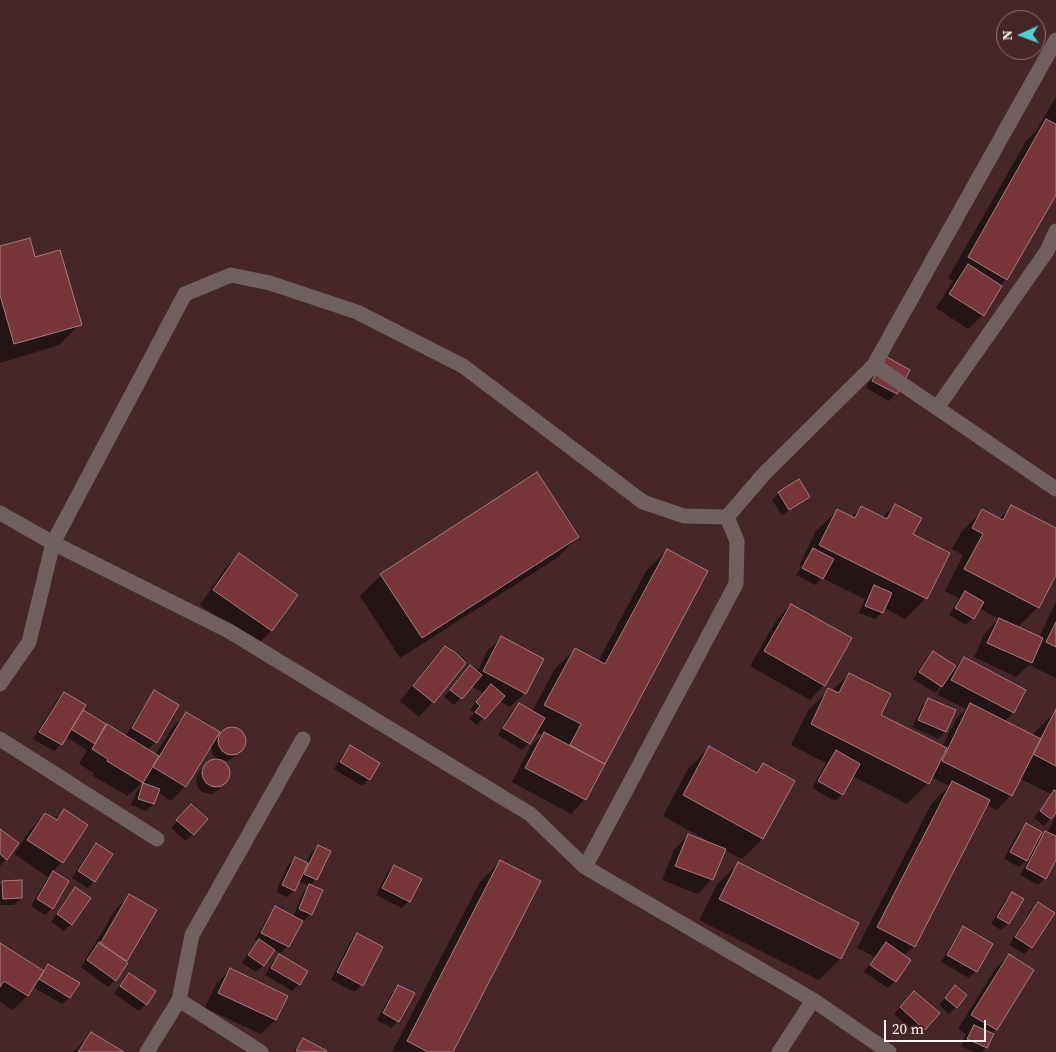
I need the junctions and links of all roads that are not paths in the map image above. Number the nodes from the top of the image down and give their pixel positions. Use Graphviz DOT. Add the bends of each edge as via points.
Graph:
graph roads {
  1 [pos="1056,40"];
  2 [pos="1056,231"];
  3 [pos="874,365"];
  4 [pos="937,408"];
  5 [pos="1056,489"];
  6 [pos="0,512"];
  7 [pos="726,517"];
  8 [pos="53,543"];
  9 [pos="0,684"];
  10 [pos="0,738"];
  11 [pos="302,739"];
  12 [pos="157,839"];
  13 [pos="585,867"];
  14 [pos="179,1000"];
  15 [pos="813,1000"];
  16 [pos="146,1052"];
  17 [pos="261,1052"];
  18 [pos="779,1052"];
  19 [pos="889,1052"];
  1 -- 3 [label="lane"];
  2 -- 4 [label="lane" via="1047,251"];
  3 -- 4 [label="lane"];
  3 -- 7 [label="lane" via="764,474"];
  4 -- 5 [label="lane"];
  6 -- 8 [label="lane"];
  7 -- 8 [label="lane" via="684,516 643,502 463,366 357,312 270,283 231,275 186,294"];
  7 -- 13 [label="lane" via="737,541 736,584"];
  8 -- 9 [label="lane" via="29,642"];
  8 -- 13 [label="lane" via="229,631 530,814"];
  10 -- 12 [label="lane"];
  11 -- 14 [label="lane" via="192,935"];
  13 -- 15 [label="lane"];
  14 -- 16 [label="lane"];
  14 -- 17 [label="lane"];
  15 -- 18 [label="lane"];
  15 -- 19 [label="lane"];
}
